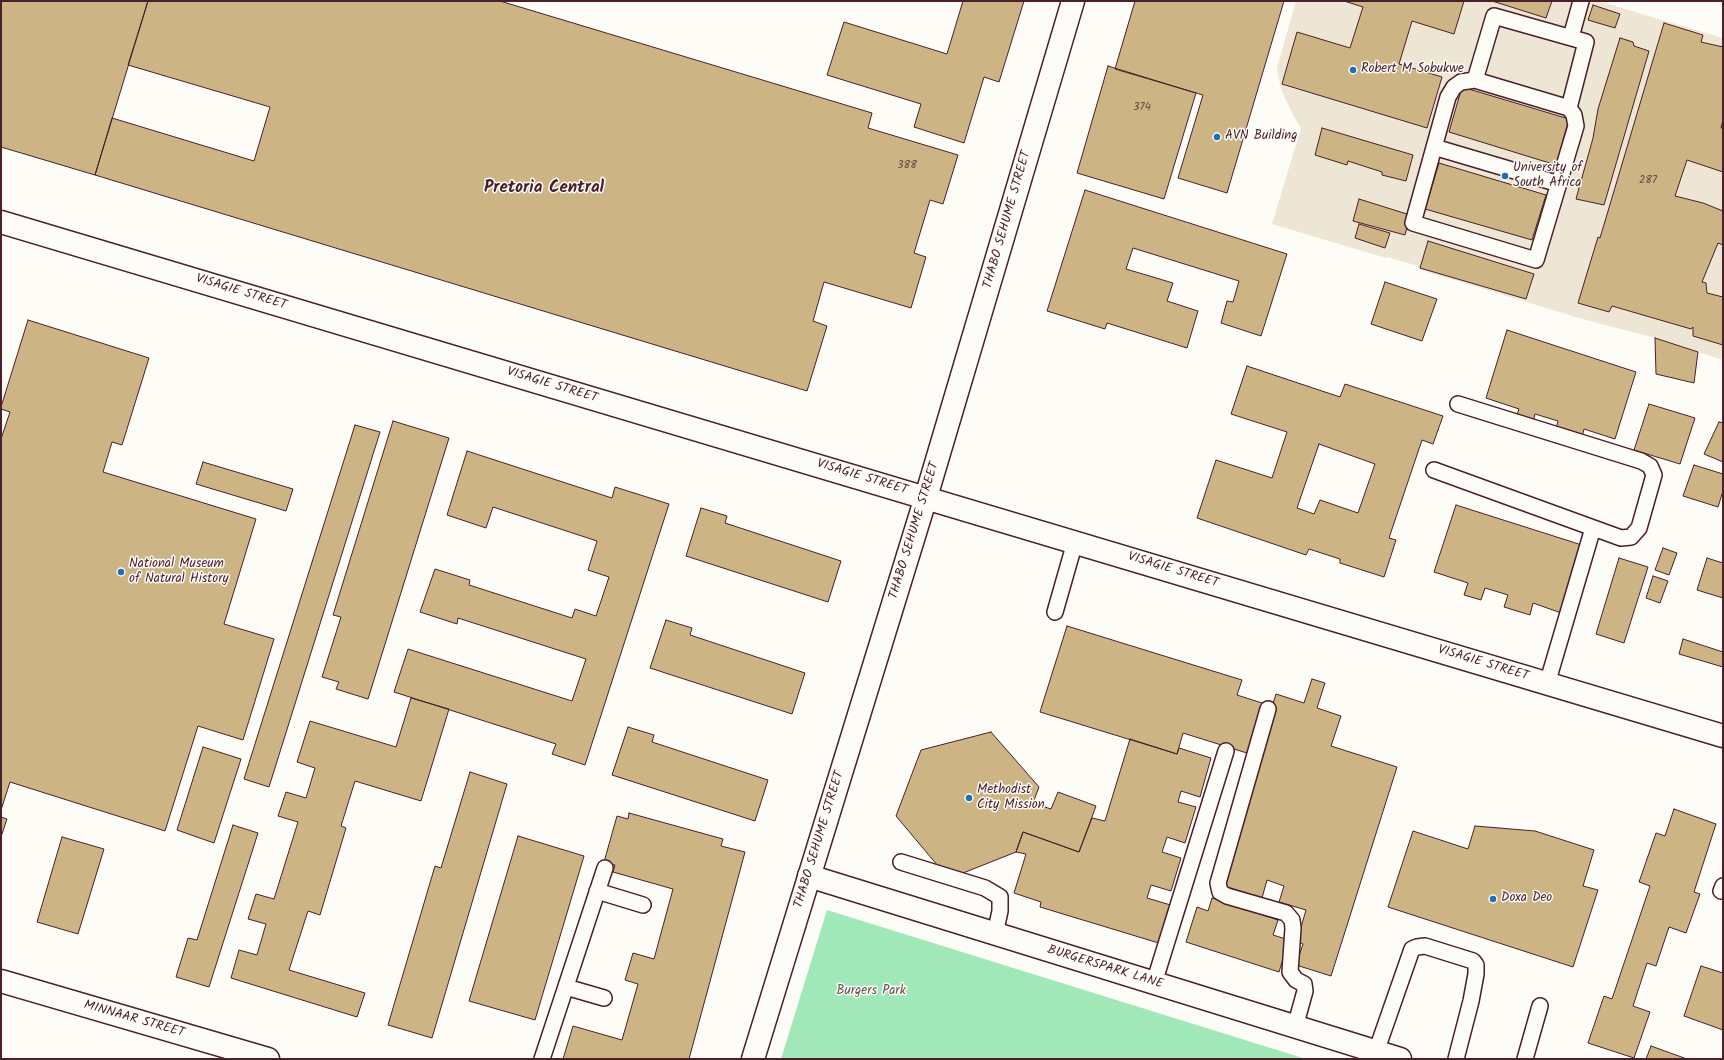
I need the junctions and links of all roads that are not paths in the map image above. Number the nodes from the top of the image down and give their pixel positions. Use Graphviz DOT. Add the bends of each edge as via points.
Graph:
graph roads {
  1 [pos="1072,1"];
  2 [pos="1581,1"];
  3 [pos="1570,37"];
  4 [pos="1475,80"];
  5 [pos="1569,108"];
  6 [pos="1434,147"];
  7 [pos="1559,184"];
  8 [pos="1,222"];
  9 [pos="1458,404"];
  10 [pos="1434,470"];
  11 [pos="926,498"];
  12 [pos="1593,528"];
  13 [pos="1075,542"];
  14 [pos="1054,612"];
  15 [pos="1547,684"];
  16 [pos="1268,710"];
  17 [pos="1723,736"];
  18 [pos="1226,751"];
  19 [pos="901,862"];
  20 [pos="605,868"];
  21 [pos="809,876"];
  22 [pos="597,891"];
  23 [pos="643,905"];
  24 [pos="995,934"];
  25 [pos="1,981"];
  26 [pos="1154,983"];
  27 [pos="566,987"];
  28 [pos="604,998"];
  29 [pos="1540,1006"];
  30 [pos="1295,1027"];
  31 [pos="1376,1052"];
  32 [pos="225,1053"];
  33 [pos="268,1059"];
  34 [pos="542,1059"];
  35 [pos="753,1059"];
  36 [pos="1400,1059"];
  37 [pos="1456,1059"];
  38 [pos="1526,1059"];
  1 -- 11 [label="street, THABO SEHUME STREET"];
  2 -- 3 [label="lane"];
  3 -- 4 [label="lane" via="1494,16"];
  3 -- 5 [label="lane" via="1586,42"];
  4 -- 5 [label="lane"];
  4 -- 6 [label="lane" via="1461,82 1454,87 1448,97"];
  5 -- 7 [label="lane" via="1574,115 1576,131"];
  6 -- 7 [label="lane"];
  6 -- 7 [label="lane" via="1413,223 1536,260"];
  8 -- 11 [label="street, VISAGIE STREET"];
  9 -- 12 [label="lane" via="1641,460 1650,466 1654,475 1639,528 1631,536 1621,538"];
  10 -- 12 [label="lane"];
  11 -- 13 [label="street, VISAGIE STREET"];
  11 -- 21 [label="street, THABO SEHUME STREET"];
  12 -- 15 [label="lane"];
  13 -- 14 [label="lane"];
  13 -- 15 [label="street, VISAGIE STREET"];
  15 -- 17 [label="street, VISAGIE STREET"];
  16 -- 30 [label="lane" via="1218,883 1220,892 1227,896 1286,913 1292,920 1290,972 1296,980 1304,984 1305,991"];
  18 -- 26 [label="lane"];
  19 -- 24 [label="lane" via="985,888 1000,897"];
  20 -- 22 [label="lane"];
  21 -- 24 [label="street, BURGERSPARK LANE"];
  21 -- 35 [label="street, THABO SEHUME STREET"];
  22 -- 23 [label="lane"];
  22 -- 27 [label="lane"];
  24 -- 26 [label="street, BURGERSPARK LANE"];
  25 -- 32 [label="street, MINNAAR STREET"];
  26 -- 30 [label="street, BURGERSPARK LANE"];
  27 -- 28 [label="lane"];
  27 -- 34 [label="lane"];
  29 -- 38 [label="lane"];
  30 -- 31 [label="street, BURGERSPARK LANE"];
  31 -- 36 [label="street, BURGERSPARK LANE"];
  31 -- 37 [label="lane" via="1412,949 1425,946 1473,961 1476,965 1471,1001"];
  32 -- 33 [label="street, MINNAAR STREET"];
}
